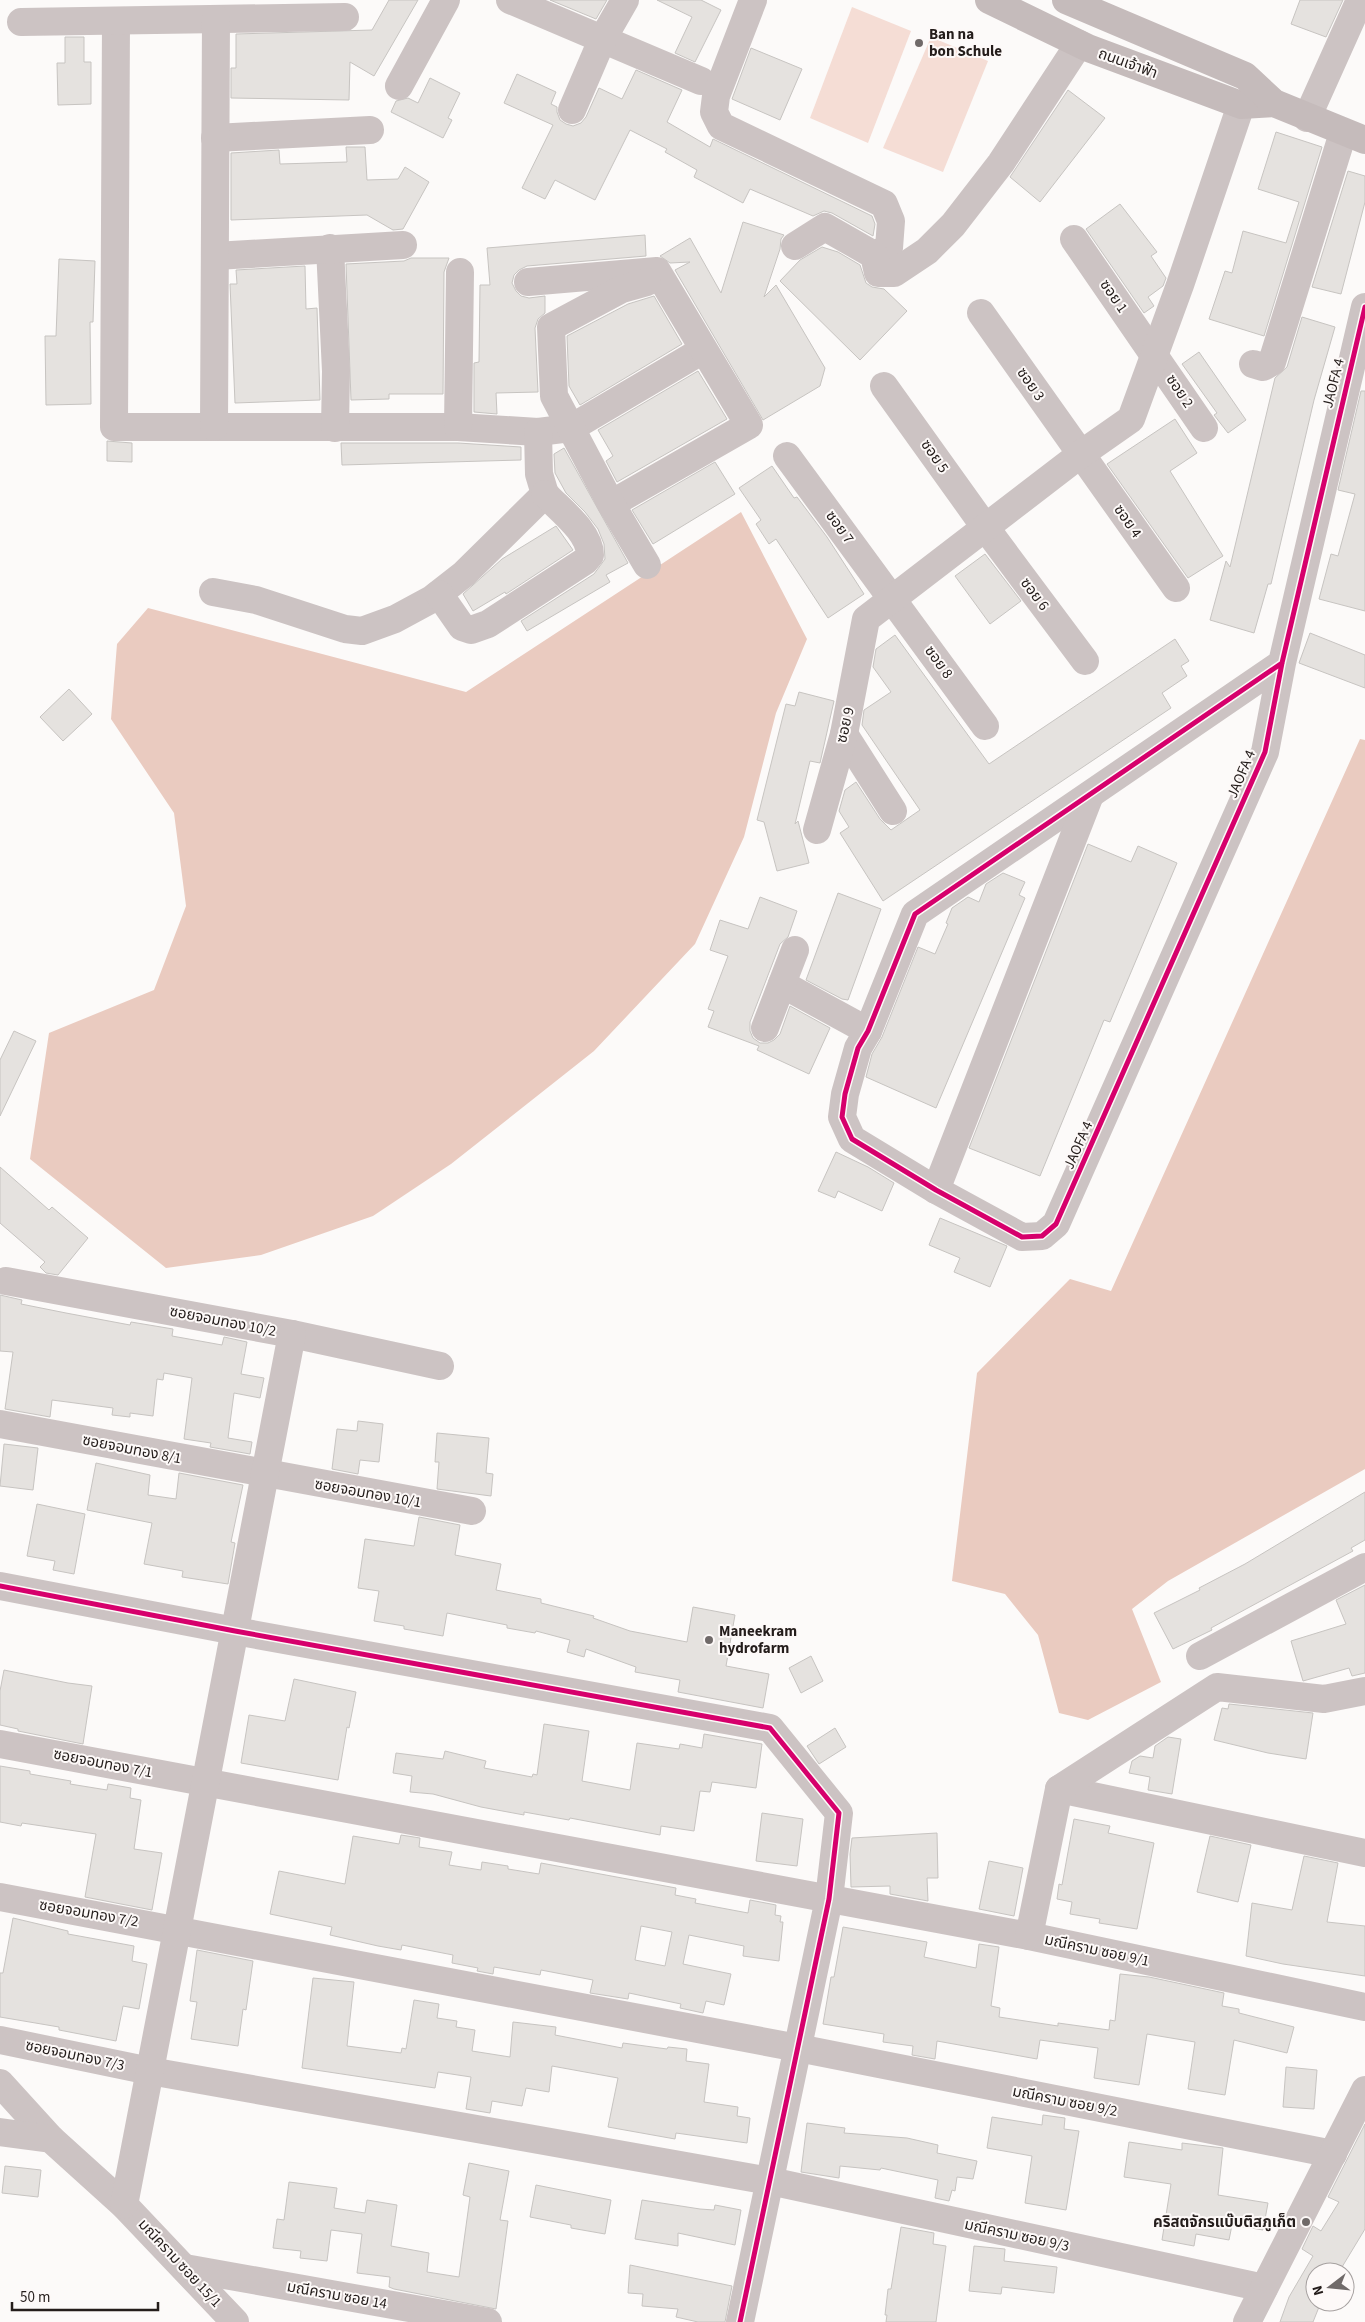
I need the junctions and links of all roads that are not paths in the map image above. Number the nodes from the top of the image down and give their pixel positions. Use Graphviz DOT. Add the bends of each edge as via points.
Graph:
graph roads {
  1 [pos="446,0"];
  2 [pos="510,0"];
  3 [pos="625,0"];
  4 [pos="753,0"];
  5 [pos="990,0"];
  6 [pos="1066,0"];
  7 [pos="1360,0"];
  8 [pos="1099,6"];
  9 [pos="159,10"];
  10 [pos="345,17"];
  11 [pos="216,20"];
  12 [pos="116,21"];
  13 [pos="21,22"];
  14 [pos="602,40"];
  15 [pos="1079,44"];
  16 [pos="701,81"];
  17 [pos="399,86"];
  18 [pos="1274,103"];
  19 [pos="1241,104"];
  20 [pos="572,110"];
  21 [pos="1307,118"];
  22 [pos="370,130"];
  23 [pos="1354,136"];
  24 [pos="215,138"];
  25 [pos="1074,239"];
  26 [pos="403,245"];
  27 [pos="795,246"];
  28 [pos="330,248"];
  29 [pos="874,255"];
  30 [pos="215,256"];
  31 [pos="460,272"];
  32 [pos="660,278"];
  33 [pos="528,282"];
  34 [pos="1365,307"];
  35 [pos="981,313"];
  36 [pos="702,350"];
  37 [pos="1155,354"];
  38 [pos="1253,364"];
  39 [pos="884,386"];
  40 [pos="214,427"];
  41 [pos="458,427"];
  42 [pos="335,428"];
  43 [pos="570,428"];
  44 [pos="1204,428"];
  45 [pos="538,432"];
  46 [pos="1081,454"];
  47 [pos="787,456"];
  48 [pos="545,494"];
  49 [pos="611,504"];
  50 [pos="985,527"];
  51 [pos="647,565"];
  52 [pos="1176,588"];
  53 [pos="213,592"];
  54 [pos="439,594"];
  55 [pos="892,598"];
  56 [pos="1085,661"];
  57 [pos="1282,663"];
  58 [pos="985,726"];
  59 [pos="844,734"];
  60 [pos="1090,795"];
  61 [pos="893,811"];
  62 [pos="817,830"];
  63 [pos="795,950"];
  64 [pos="782,984"];
  65 [pos="765,1028"];
  66 [pos="868,1032"];
  67 [pos="936,1190"];
  68 [pos="6,1280"];
  69 [pos="292,1334"];
  70 [pos="440,1366"];
  71 [pos="0,1424"];
  72 [pos="265,1475"];
  73 [pos="472,1511"];
  74 [pos="1365,1567"];
  75 [pos="0,1586"];
  76 [pos="235,1631"];
  77 [pos="1200,1656"];
  78 [pos="1365,1691"];
  79 [pos="0,1744"];
  80 [pos="206,1782"];
  81 [pos="1059,1789"];
  82 [pos="1365,1853"];
  83 [pos="0,1897"];
  84 [pos="829,1900"];
  85 [pos="177,1929"];
  86 [pos="1028,1936"];
  87 [pos="1365,2007"];
  88 [pos="0,2040"];
  89 [pos="798,2048"];
  90 [pos="150,2071"];
  91 [pos="0,2084"];
  92 [pos="1365,2090"];
  93 [pos="0,2132"];
  94 [pos="51,2139"];
  95 [pos="1333,2154"];
  96 [pos="770,2181"];
  97 [pos="124,2205"];
  98 [pos="185,2268"];
  99 [pos="1264,2288"];
  100 [pos="235,2322"];
  101 [pos="488,2322"];
  102 [pos="740,2322"];
  103 [pos="1247,2322"];
  1 -- 17 [label="street"];
  2 -- 14 [label="street"];
  3 -- 14 [label="street"];
  4 -- 29 [label="street" via="716,96 714,112 720,126 884,204 891,221 889,248"];
  5 -- 15 [label="main road, ถนนเจ้าฟ้า"];
  6 -- 8 [label="main road, ถนนเจ้าฟ้า"];
  7 -- 21 [label="street"];
  8 -- 18 [label="main road, ถนนเจ้าฟ้า" via="1245,76"];
  9 -- 11 [label="street"];
  9 -- 12 [label="street"];
  10 -- 11 [label="street"];
  11 -- 24 [label="street"];
  12 -- 13 [label="street"];
  12 -- 40 [label="street" via="114,427"];
  14 -- 16 [label="street"];
  14 -- 20 [label="street"];
  15 -- 19 [label="main road, ถนนเจ้าฟ้า"];
  15 -- 29 [label="street" via="1002,163 953,225 927,251 894,273 878,273"];
  18 -- 19 [label="main road, ถนนเจ้าฟ้า"];
  18 -- 21 [label="main road, ถนนเจ้าฟ้า"];
  19 -- 37 [label="street"];
  21 -- 23 [label="main road, ถนนเจ้าฟ้า"];
  22 -- 24 [label="street"];
  23 -- 38 [label="street" via="1272,362 1263,368"];
  24 -- 30 [label="street"];
  25 -- 37 [label="street, ซอย 1"];
  26 -- 28 [label="street"];
  27 -- 29 [label="street" via="825,227"];
  28 -- 30 [label="street"];
  28 -- 42 [label="street" via="336,371"];
  30 -- 40 [label="street"];
  31 -- 41 [label="street"];
  32 -- 33 [label="street" via="657,271"];
  32 -- 36 [label="street"];
  32 -- 43 [label="street" via="622,289 550,327 554,396"];
  34 -- 57 [label="street, JAOFA 4"];
  35 -- 46 [label="street, ซอย 3"];
  36 -- 43 [label="street"];
  36 -- 49 [label="street" via="749,424"];
  37 -- 44 [label="street, ซอย 2"];
  37 -- 46 [label="street" via="1131,418"];
  39 -- 50 [label="street, ซอย 5"];
  40 -- 42 [label="street"];
  41 -- 42 [label="street"];
  41 -- 45 [label="street"];
  43 -- 45 [label="street"];
  43 -- 49 [label="street"];
  45 -- 48 [label="street" via="539,474"];
  46 -- 50 [label="street"];
  46 -- 52 [label="street, ซอย 4"];
  47 -- 55 [label="street, ซอย 7"];
  48 -- 54 [label="street" via="464,574"];
  48 -- 54 [label="street" via="575,523 590,549 590,556 488,624 471,630 462,627"];
  49 -- 51 [label="street"];
  50 -- 55 [label="street"];
  50 -- 56 [label="street, ซอย 6"];
  53 -- 54 [label="street" via="256,600 344,629 362,631 395,619"];
  55 -- 58 [label="street, ซอย 8"];
  55 -- 59 [label="street, ซอย 9" via="866,619"];
  57 -- 60 [label="street"];
  57 -- 67 [label="street, JAOFA 4" via="1265,752 1056,1224 1042,1236 1022,1237"];
  59 -- 61 [label="street"];
  59 -- 62 [label="street, ซอย 9"];
  60 -- 66 [label="street" via="915,914"];
  60 -- 67 [label="street"];
  63 -- 64 [label="street"];
  64 -- 65 [label="street"];
  64 -- 66 [label="street"];
  66 -- 67 [label="street" via="858,1048 842,1117 852,1139"];
  68 -- 69 [label="street, ซอยจอมทอง 10/2"];
  69 -- 70 [label="street, ซอยจอมทอง 10/2"];
  69 -- 72 [label="street"];
  71 -- 72 [label="street, ซอยจอมทอง 8/1"];
  72 -- 73 [label="street, ซอยจอมทอง 10/1"];
  72 -- 76 [label="street"];
  74 -- 77 [label="street"];
  75 -- 76 [label="street"];
  76 -- 80 [label="street"];
  76 -- 84 [label="street" via="770,1728 839,1813"];
  78 -- 81 [label="street" via="1324,1699 1217,1687"];
  79 -- 80 [label="street, ซอยจอมทอง 7/1"];
  80 -- 84 [label="street, ซอยจอมทอง 7/1"];
  80 -- 85 [label="street"];
  81 -- 82 [label="street"];
  81 -- 86 [label="street"];
  83 -- 85 [label="street, ซอยจอมทอง 7/2"];
  84 -- 86 [label="street, มณีคราม ซอย 9/1"];
  84 -- 89 [label="street"];
  85 -- 89 [label="street, ซอยจอมทอง 7/2"];
  85 -- 90 [label="street"];
  86 -- 87 [label="street, มณีคราม ซอย 9/1"];
  88 -- 90 [label="street, ซอยจอมทอง 7/3"];
  89 -- 95 [label="street, มณีคราม ซอย 9/2"];
  89 -- 96 [label="street"];
  90 -- 96 [label="street, ซอยจอมทอง 7/3"];
  90 -- 97 [label="street"];
  91 -- 94 [label="street, มณีคราม ซอย 15/1"];
  92 -- 95 [label="street"];
  93 -- 94 [label="street"];
  94 -- 97 [label="street, มณีคราม ซอย 15/1"];
  95 -- 99 [label="street"];
  96 -- 99 [label="street, มณีคราม ซอย 9/3"];
  96 -- 102 [label="street"];
  97 -- 98 [label="street, มณีคราม ซอย 15/1"];
  98 -- 100 [label="street, มณีคราม ซอย 15/1"];
  98 -- 101 [label="street, มณีคราม ซอย 14"];
  99 -- 103 [label="street"];
}
